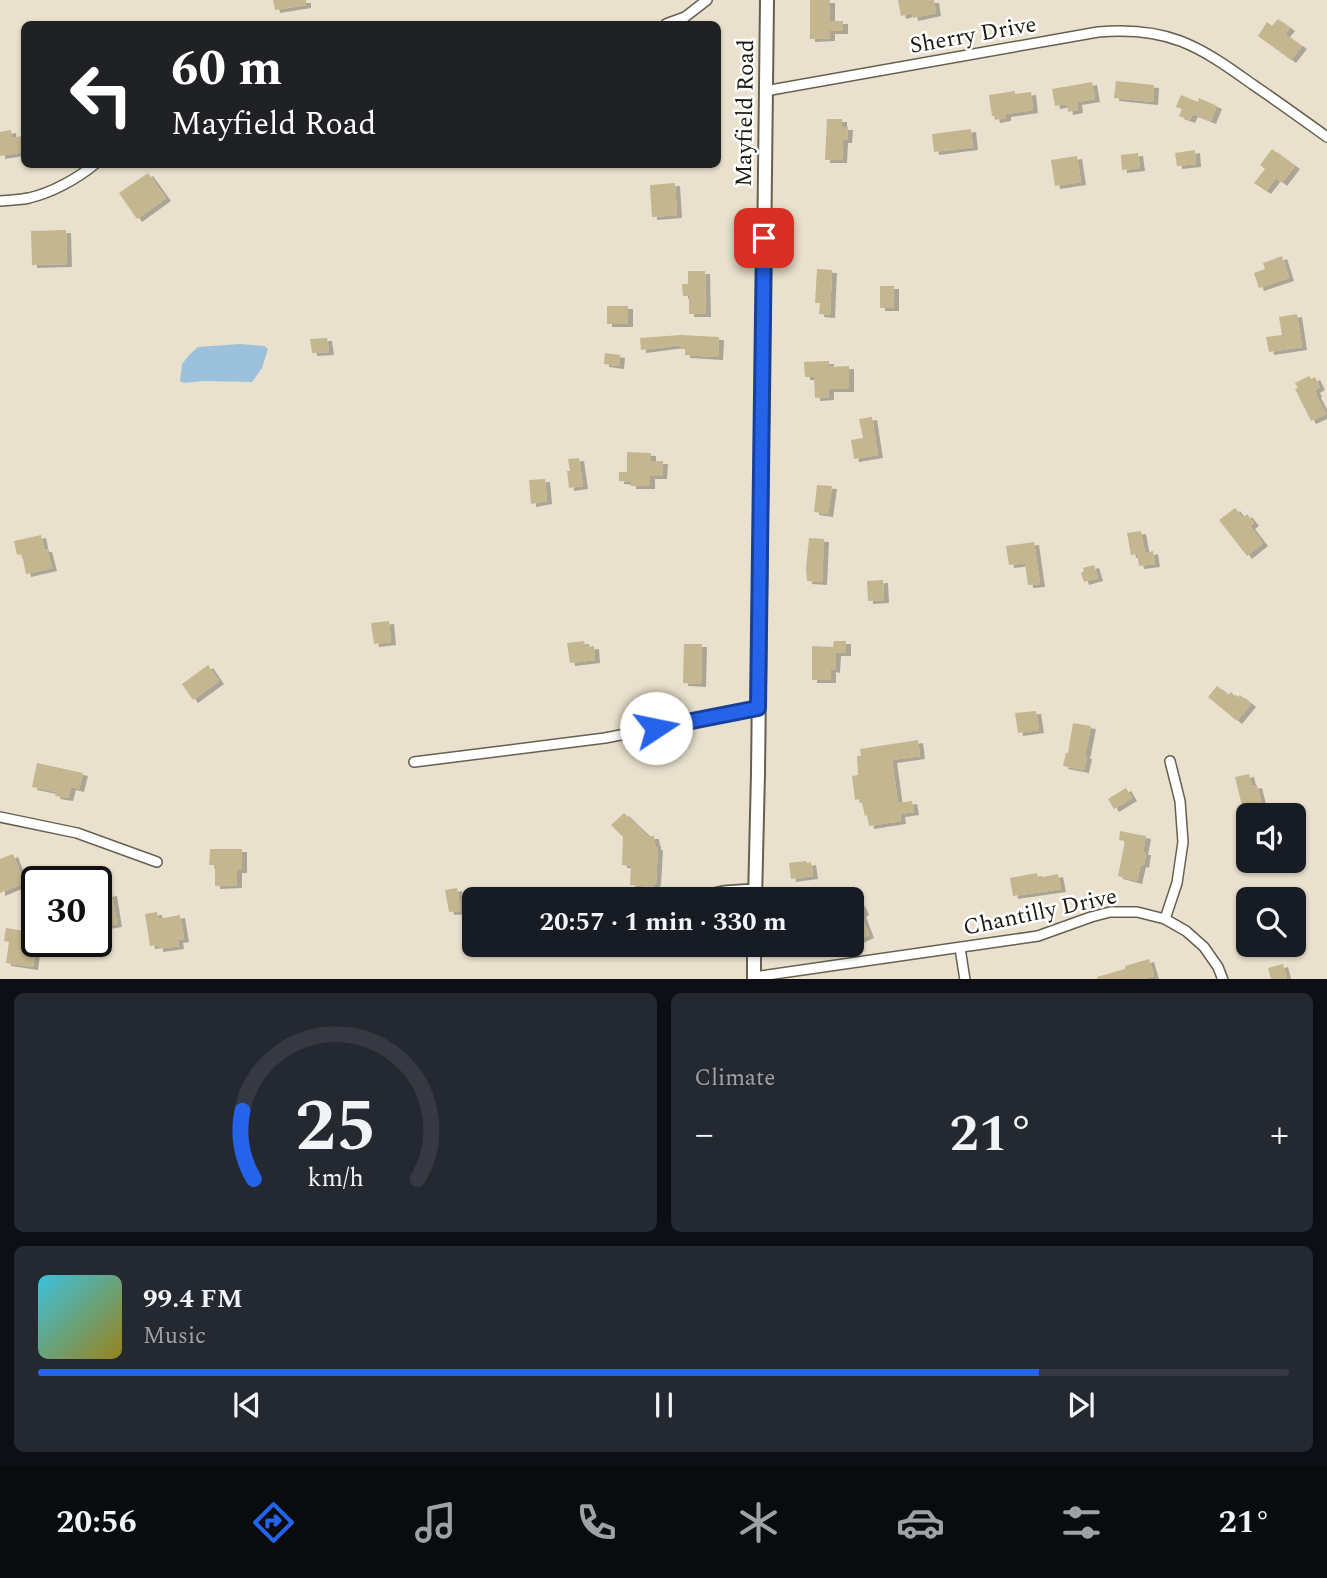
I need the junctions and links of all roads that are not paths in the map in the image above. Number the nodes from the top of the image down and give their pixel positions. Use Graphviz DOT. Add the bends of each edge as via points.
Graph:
graph roads {
  1 [pos="706,0"];
  2 [pos="767,0"];
  3 [pos="674,21"];
  4 [pos="765,90"];
  5 [pos="1327,137"];
  6 [pos="91,168"];
  7 [pos="0,201"];
  8 [pos="758,708"];
  9 [pos="1170,761"];
  10 [pos="414,762"];
  11 [pos="0,817"];
  12 [pos="157,862"];
  13 [pos="755,887"];
  14 [pos="1165,919"];
  15 [pos="960,948"];
  16 [pos="754,957"];
  17 [pos="754,978"];
  18 [pos="965,979"];
  19 [pos="1223,979"];
  1 -- 3 [label="street"];
  2 -- 4 [label="street, Mayfield Road"];
  4 -- 5 [label="street, Sherry Drive" via="1098,32 1146,32 1180,40 1214,56"];
  4 -- 8 [label="street, Mayfield Road"];
  6 -- 7 [label="street" via="29,198"];
  8 -- 10 [label="street" via="606,738"];
  8 -- 13 [label="street, Mayfield Road"];
  9 -- 14 [label="street" via="1180,801 1182,842 1177,883"];
  11 -- 12 [label="street" via="77,833"];
  14 -- 15 [label="street, Chantilly Drive" via="1110,912 1038,936"];
  14 -- 19 [label="street, Chantilly Drive" via="1204,947"];
  15 -- 17 [label="street, Chantilly Drive"];
  15 -- 18 [label="street"];
  16 -- 17 [label="street"];
}
